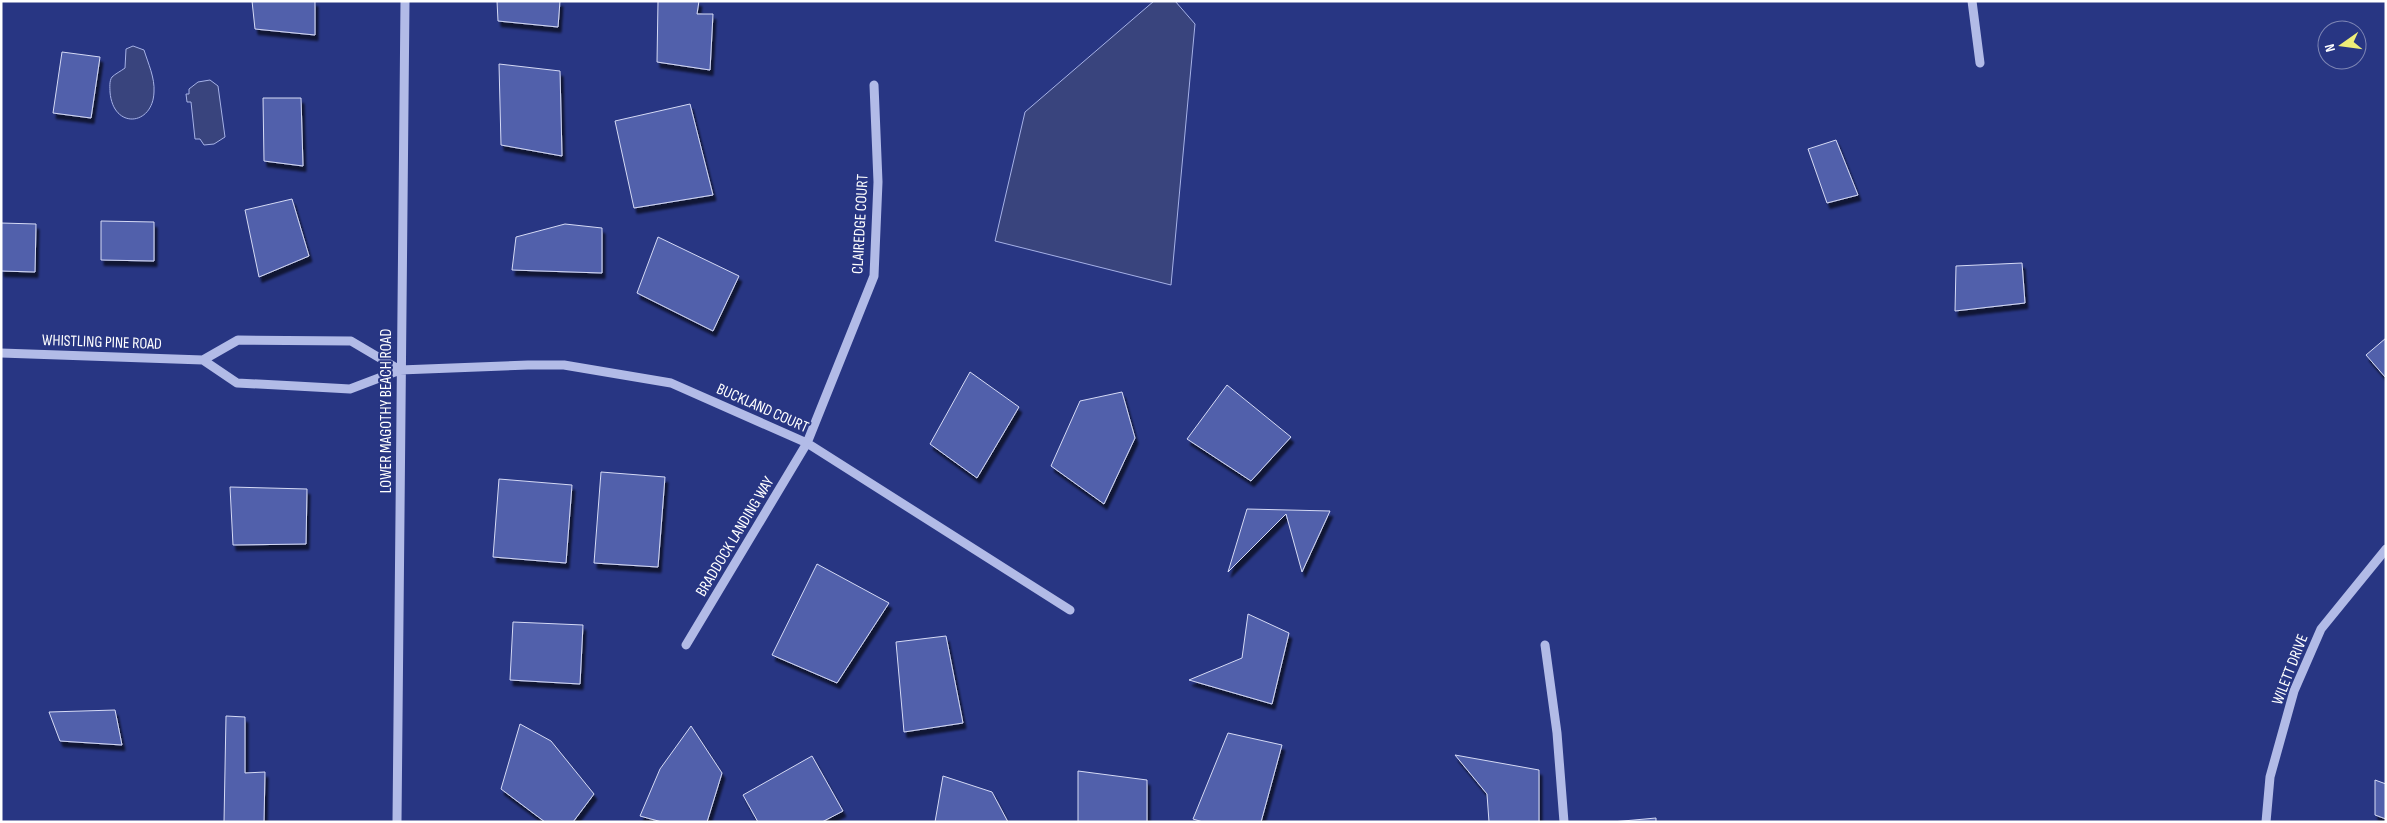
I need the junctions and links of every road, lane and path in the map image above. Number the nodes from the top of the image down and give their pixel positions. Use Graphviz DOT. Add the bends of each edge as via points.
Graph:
graph roads {
  1 [pos="405,1"];
  2 [pos="1972,1"];
  3 [pos="1980,63"];
  4 [pos="874,85"];
  5 [pos="1,353"];
  6 [pos="202,360"];
  7 [pos="400,370"];
  8 [pos="807,443"];
  9 [pos="2386,549"];
  10 [pos="1070,610"];
  11 [pos="686,645"];
  12 [pos="1544,645"];
  13 [pos="397,822"];
  14 [pos="1564,822"];
  15 [pos="2266,822"];
  1 -- 7 [label="street, LOWER MAGOTHY BEACH ROAD"];
  2 -- 3 [label="street"];
  4 -- 8 [label="street, CLAIREDGE COURT" via="878,182 874,276"];
  5 -- 6 [label="street, WHISTLING PINE ROAD"];
  6 -- 7 [label="street" via="237,383 247,384 350,389"];
  6 -- 7 [label="street" via="238,340 351,341"];
  7 -- 8 [label="street, BUCKLAND COURT" via="564,365 670,383"];
  7 -- 13 [label="street, LOWER MAGOTHY BEACH ROAD"];
  8 -- 10 [label="street, BUCKLAND COURT"];
  8 -- 11 [label="street, BRADDOCK LANDING WAY"];
  9 -- 15 [label="street, WILETT DRIVE" via="2321,629 2292,699 2270,777"];
  12 -- 14 [label="street" via="1558,733"];
}
